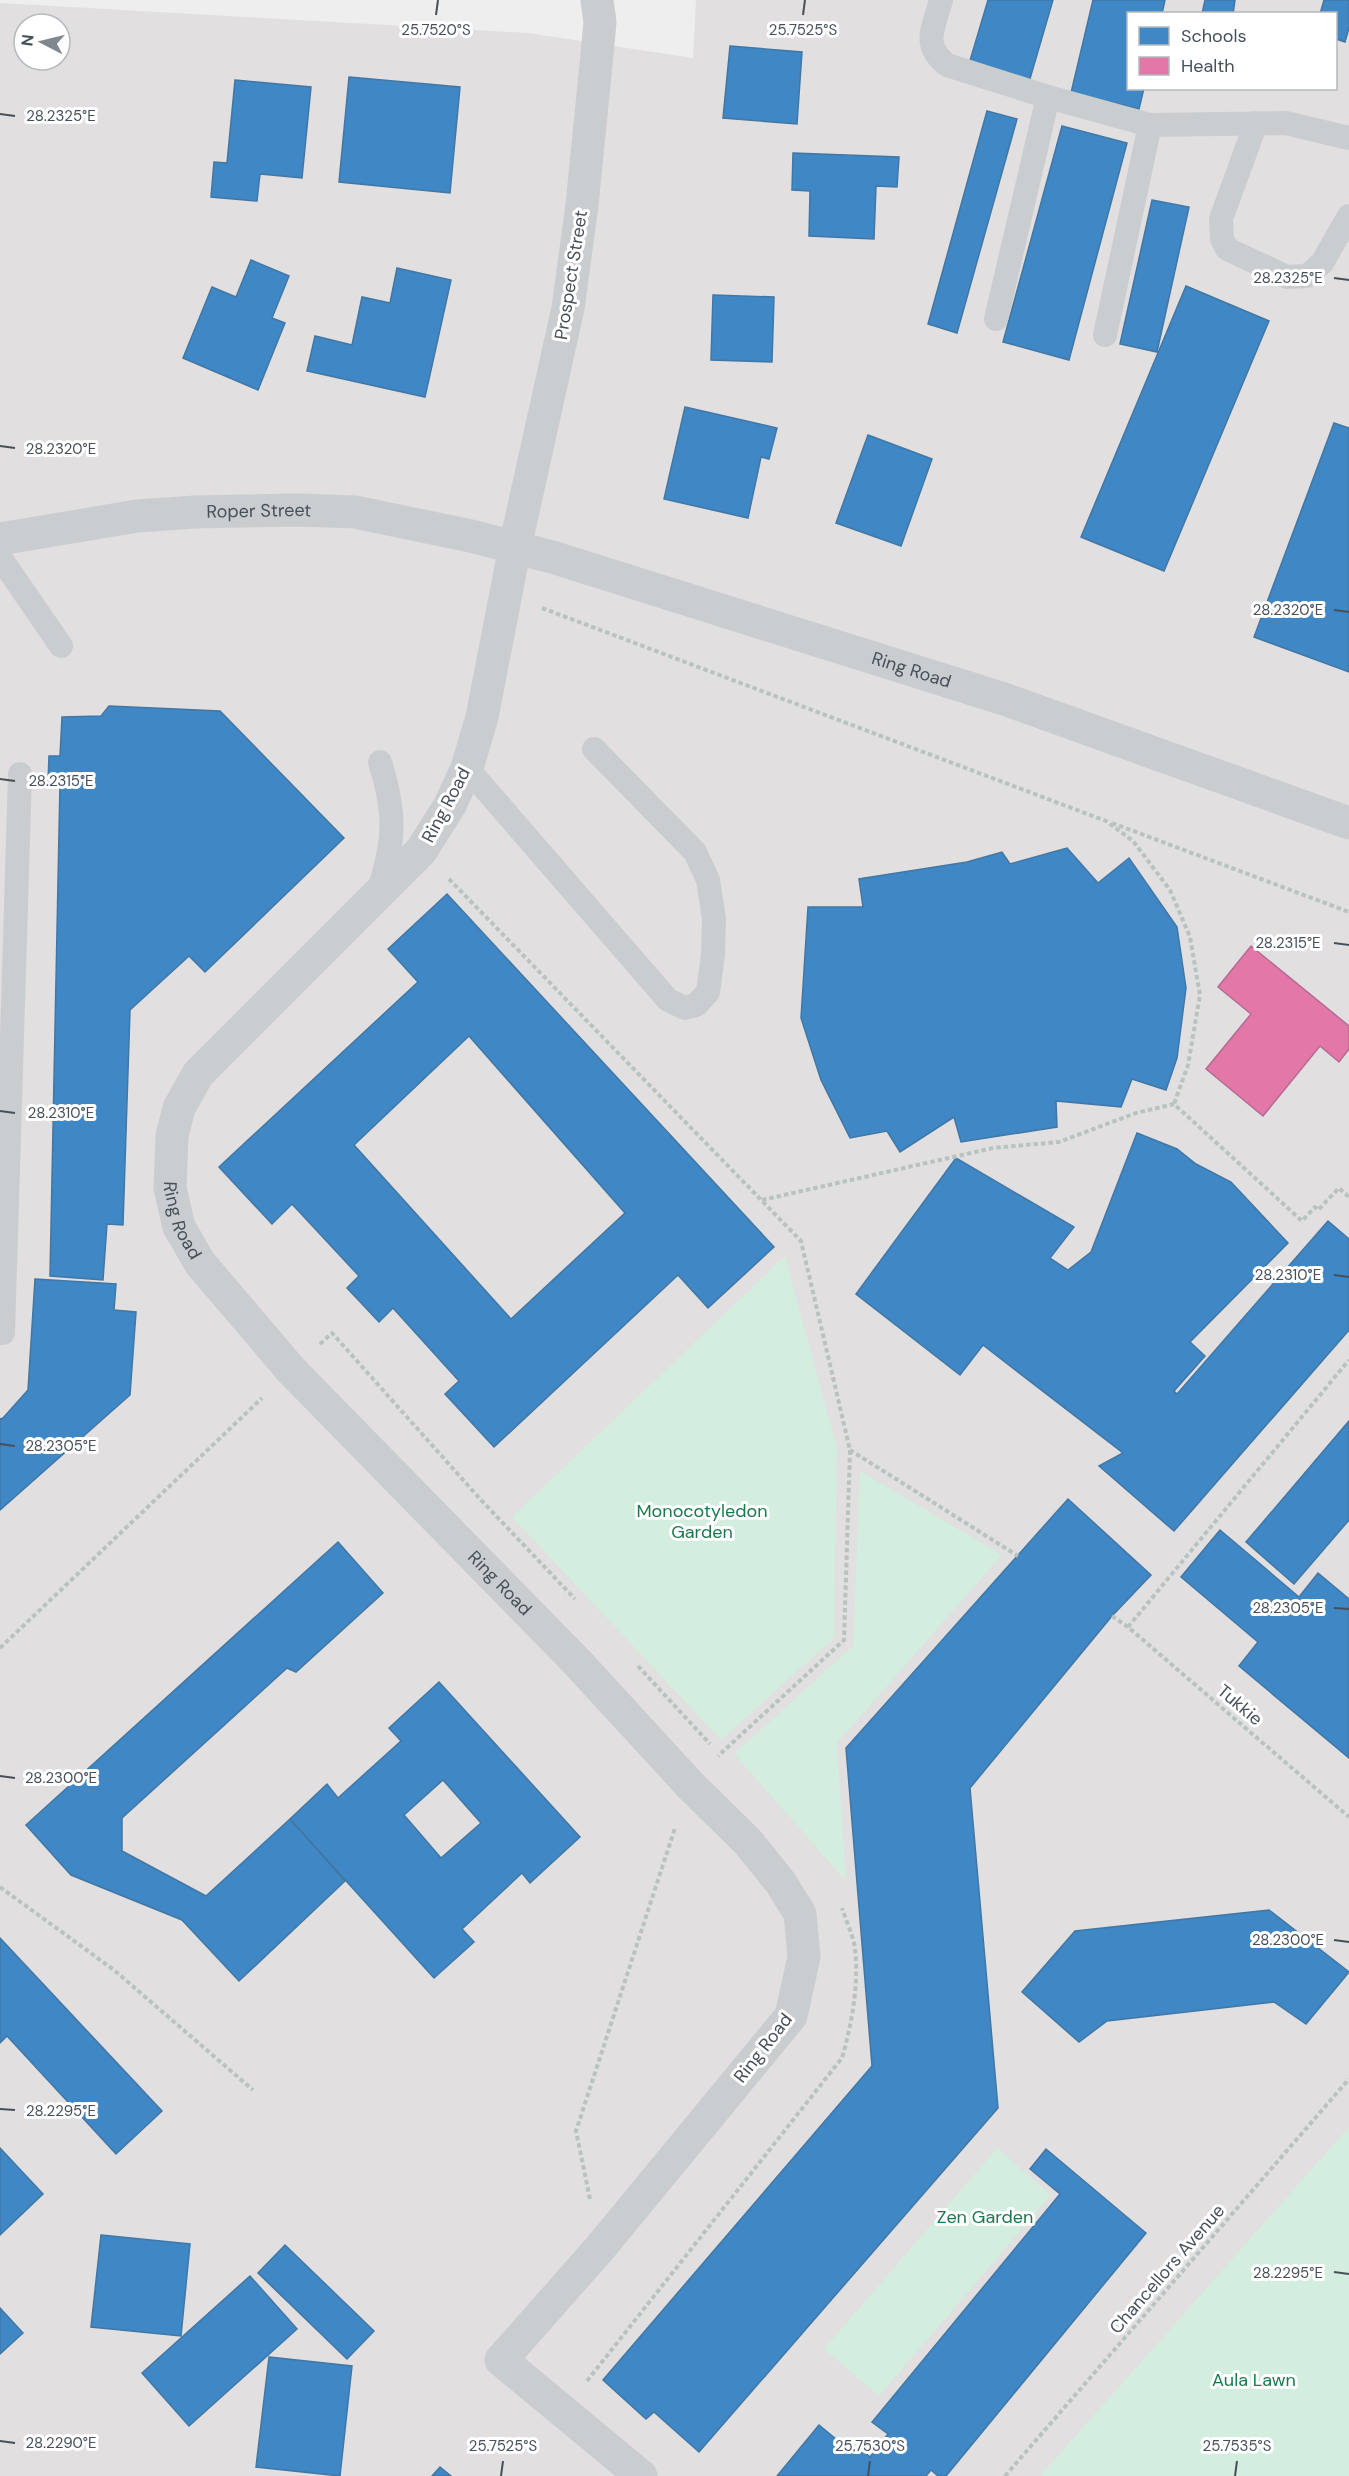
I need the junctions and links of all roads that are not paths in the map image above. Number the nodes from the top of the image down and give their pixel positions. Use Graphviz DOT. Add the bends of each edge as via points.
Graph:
graph roads {
  1 [pos="597,0"];
  2 [pos="941,0"];
  3 [pos="1048,97"];
  4 [pos="1256,123"];
  5 [pos="1149,125"];
  6 [pos="1349,138"];
  7 [pos="1349,216"];
  8 [pos="996,319"];
  9 [pos="1105,335"];
  10 [pos="0,539"];
  11 [pos="515,547"];
  12 [pos="0,557"];
  13 [pos="61,646"];
  14 [pos="594,749"];
  15 [pos="380,762"];
  16 [pos="467,768"];
  17 [pos="20,774"];
  18 [pos="1349,823"];
  19 [pos="377,895"];
  20 [pos="3,1333"];
  21 [pos="641,2476"];
  1 -- 11 [label="street, Prospect Street" via="597,55 568,308"];
  2 -- 3 [label="lane" via="930,41 936,56 947,65"];
  3 -- 5 [label="lane"];
  3 -- 8 [label="lane"];
  4 -- 5 [label="lane"];
  4 -- 6 [label="lane" via="1286,123"];
  4 -- 7 [label="lane" via="1221,219 1221,239 1227,249 1287,277 1307,276 1322,263"];
  5 -- 9 [label="lane"];
  10 -- 11 [label="street, Roper Street" via="137,516 299,510 355,512"];
  11 -- 16 [label="street, Ring Road" via="482,717"];
  11 -- 18 [label="street, Ring Road" via="1004,699"];
  12 -- 13 [label="lane"];
  14 -- 16 [label="lane" via="695,852 708,880 714,919 713,956 708,992 696,1005 685,1008 668,1000"];
  15 -- 19 [label="lane" via="393,834"];
  16 -- 19 [label="street, Ring Road" via="450,805 421,850"];
  17 -- 20 [label="lane"];
  19 -- 21 [label="street, Ring Road" via="198,1074 179,1108 172,1136 170,1188 179,1227 200,1263 291,1370 748,1842 800,1914 804,1957 791,2016 600,2248 501,2360"];
}
